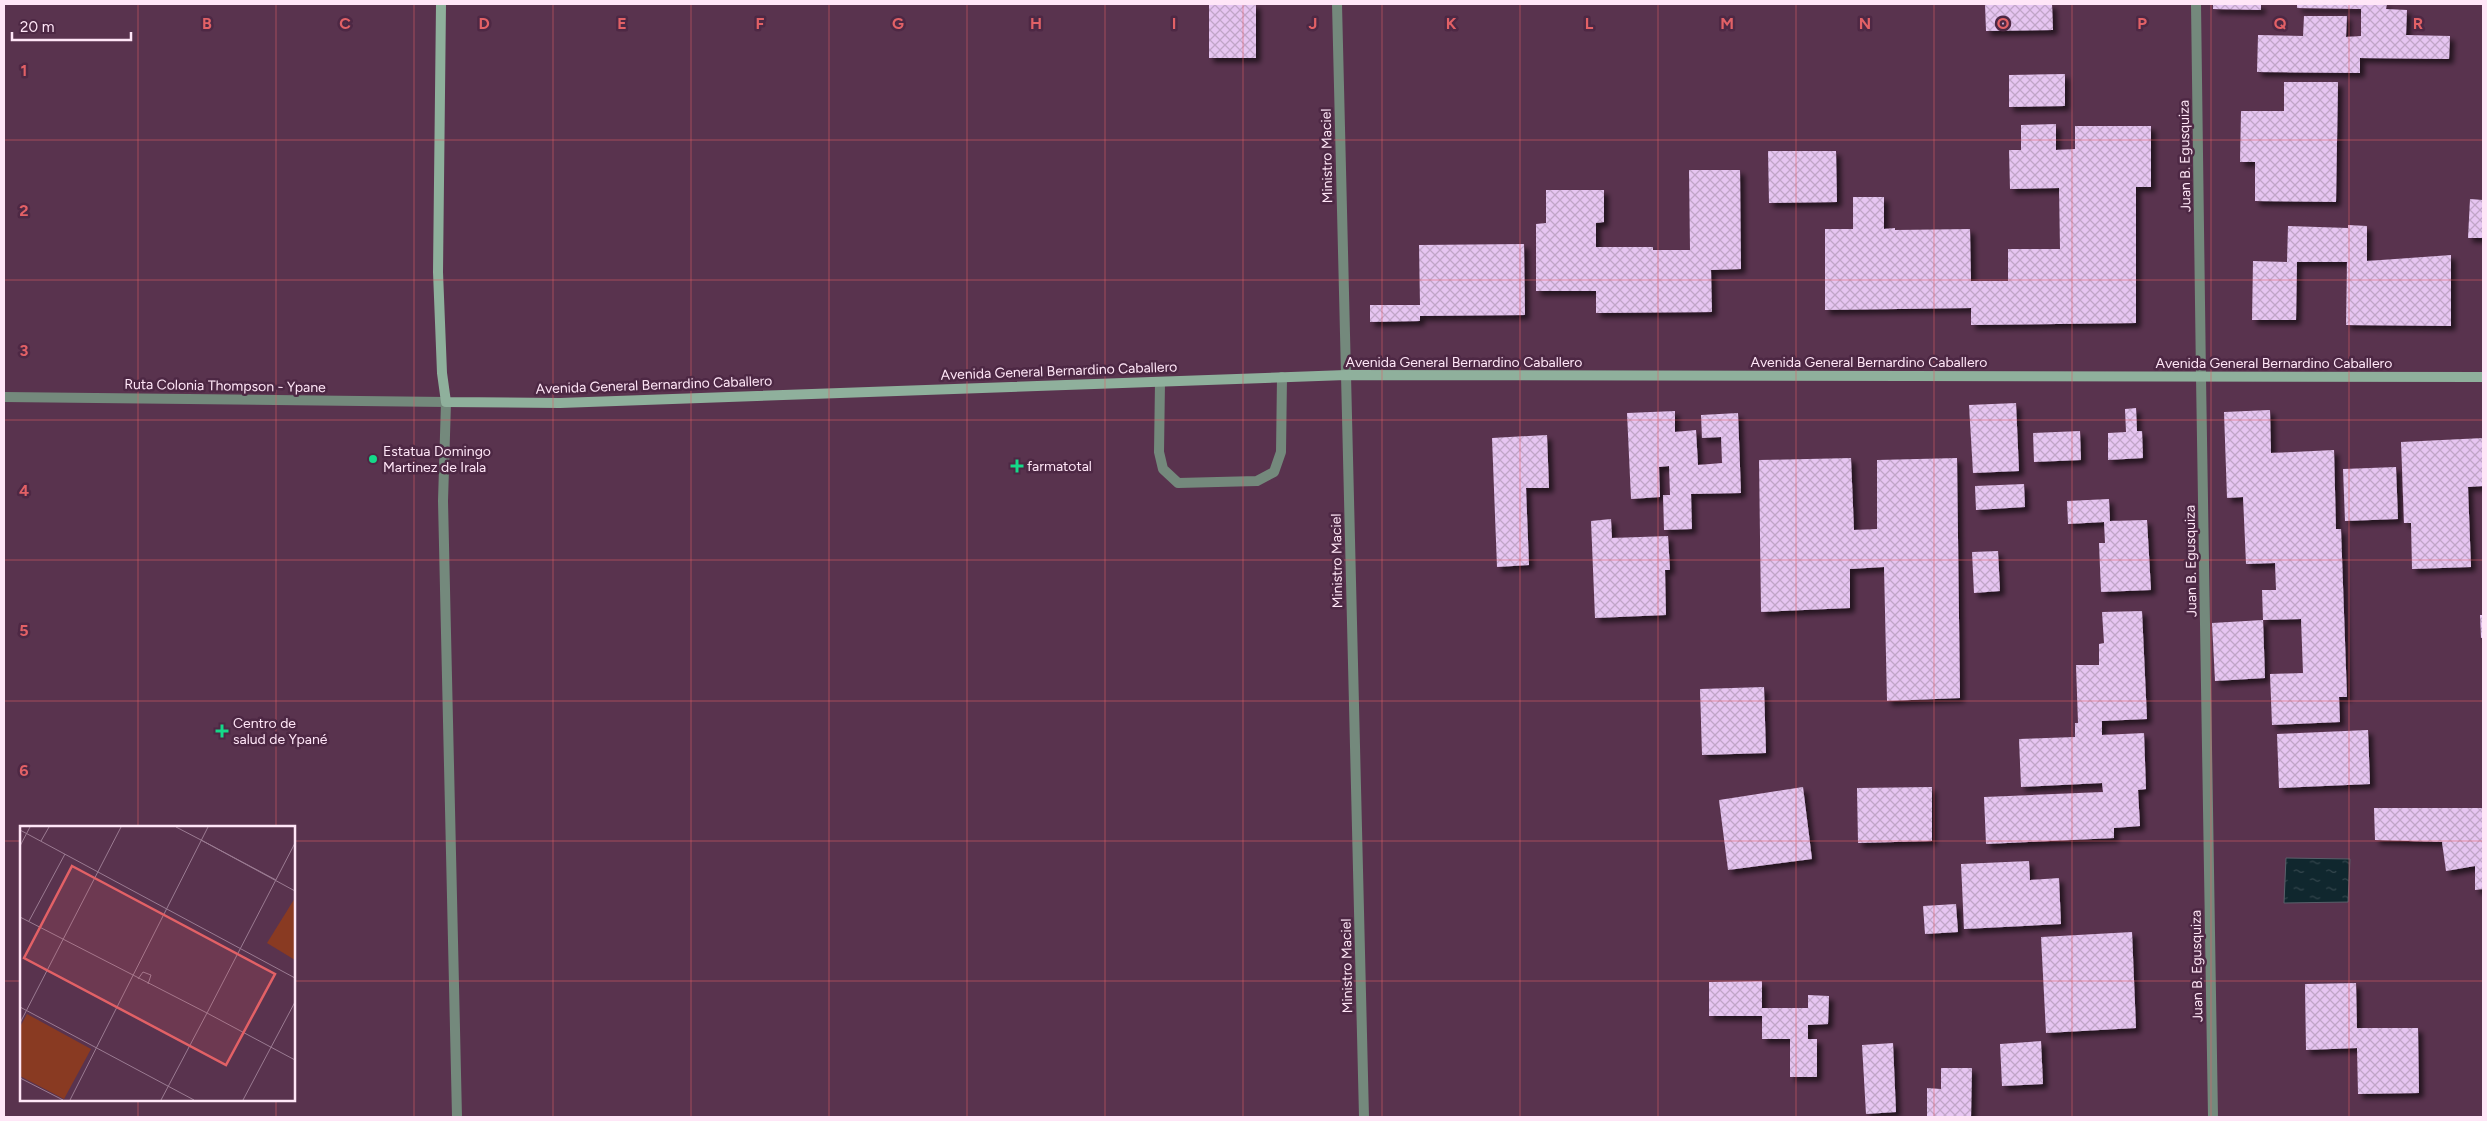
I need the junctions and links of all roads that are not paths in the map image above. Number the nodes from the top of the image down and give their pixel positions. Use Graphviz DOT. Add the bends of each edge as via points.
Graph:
graph roads {
  1 [pos="441,4"];
  2 [pos="1337,4"];
  3 [pos="2196,4"];
  4 [pos="1346,375"];
  5 [pos="1282,377"];
  6 [pos="2202,377"];
  7 [pos="2483,377"];
  8 [pos="1160,382"];
  9 [pos="4,397"];
  10 [pos="446,402"];
  11 [pos="457,1117"];
  12 [pos="1364,1117"];
  13 [pos="2214,1117"];
  1 -- 10 [label="main road" via="438,272"];
  2 -- 4 [label="street, Ministro Maciel"];
  3 -- 6 [label="street, Juan B. Egusquiza"];
  4 -- 5 [label="main road, Avenida General Bernardino Caballero"];
  4 -- 6 [label="main road, Avenida General Bernardino Caballero"];
  4 -- 12 [label="street, Ministro Maciel"];
  5 -- 8 [label="main road, Avenida General Bernardino Caballero"];
  5 -- 8 [label="street" via="1281,452 1274,472 1257,481 1178,483 1162,468 1159,452"];
  6 -- 7 [label="main road, Avenida General Bernardino Caballero"];
  6 -- 13 [label="street, Juan B. Egusquiza"];
  8 -- 10 [label="main road, Avenida General Bernardino Caballero" via="560,403"];
  9 -- 10 [label="street, Ruta Colonia Thompson - Ypane"];
  10 -- 11 [label="street" via="443,501"];
}
